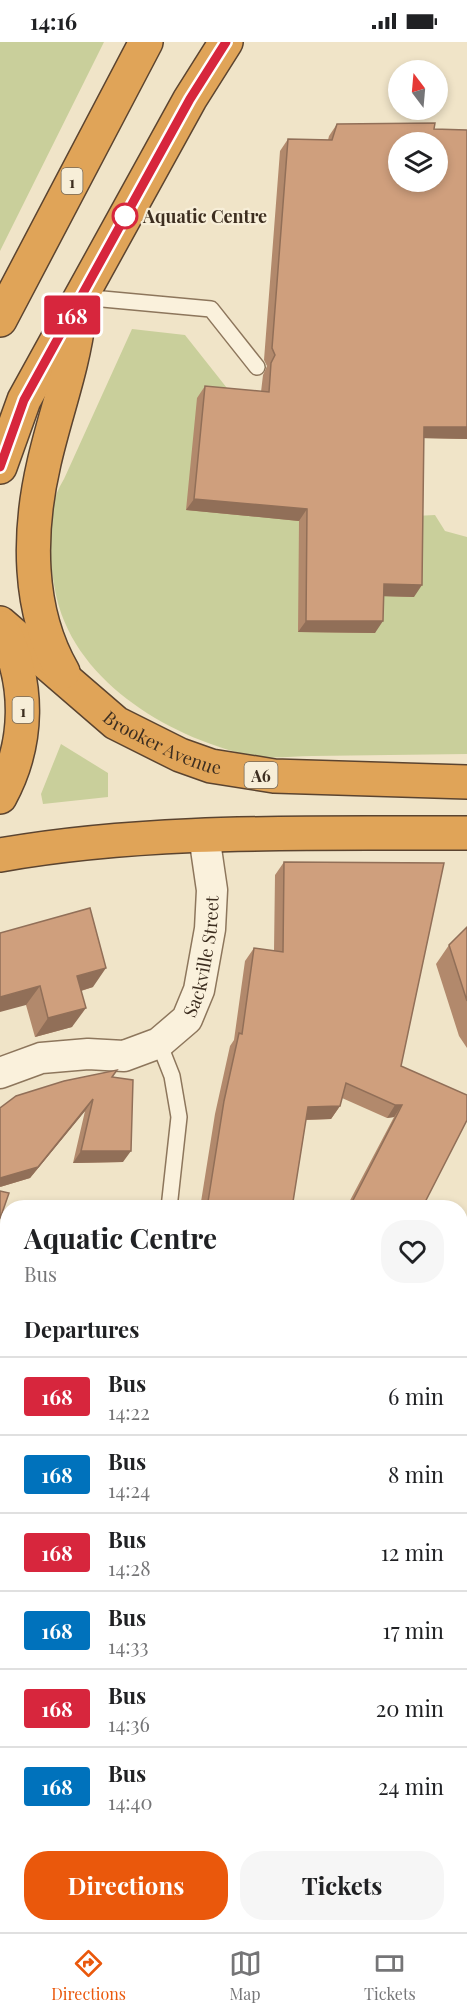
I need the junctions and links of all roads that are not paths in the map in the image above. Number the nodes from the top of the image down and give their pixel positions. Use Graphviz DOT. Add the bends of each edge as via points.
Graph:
graph roads {
  1 [pos="146,42"];
  2 [pos="226,42"];
  3 [pos="81,297"];
  4 [pos="0,320"];
  5 [pos="257,367"];
  6 [pos="0,467"];
  7 [pos="0,623"];
  8 [pos="77,690"];
  9 [pos="467,783"];
  10 [pos="0,797"];
  11 [pos="467,833"];
  12 [pos="204,834"];
  13 [pos="0,855"];
  14 [pos="159,1043"];
  15 [pos="0,1073"];
  16 [pos="170,1200"];
  1 -- 4 [label="highway, 1"];
  2 -- 3 [label="highway" via="190,99"];
  3 -- 5 [label="lane" via="211,309"];
  3 -- 6 [label="highway" via="24,400"];
  3 -- 8 [label="highway" via="72,364 39,487 34,542 35,585 43,624 54,656"];
  7 -- 8 [label="highway, Brooker Avenue / A6"];
  7 -- 10 [label="highway, 1" via="17,664 23,711 17,758"];
  8 -- 9 [label="highway, Brooker Avenue / A6" via="116,723 211,766 274,776"];
  11 -- 12 [label="highway"];
  12 -- 13 [label="highway" via="76,844"];
  12 -- 14 [label="street, Sackville Street" via="212,890 210,929 199,990 187,1019"];
  14 -- 15 [label="street" via="124,1056 41,1058"];
  14 -- 16 [label="lane" via="172,1076 179,1117"];
}
